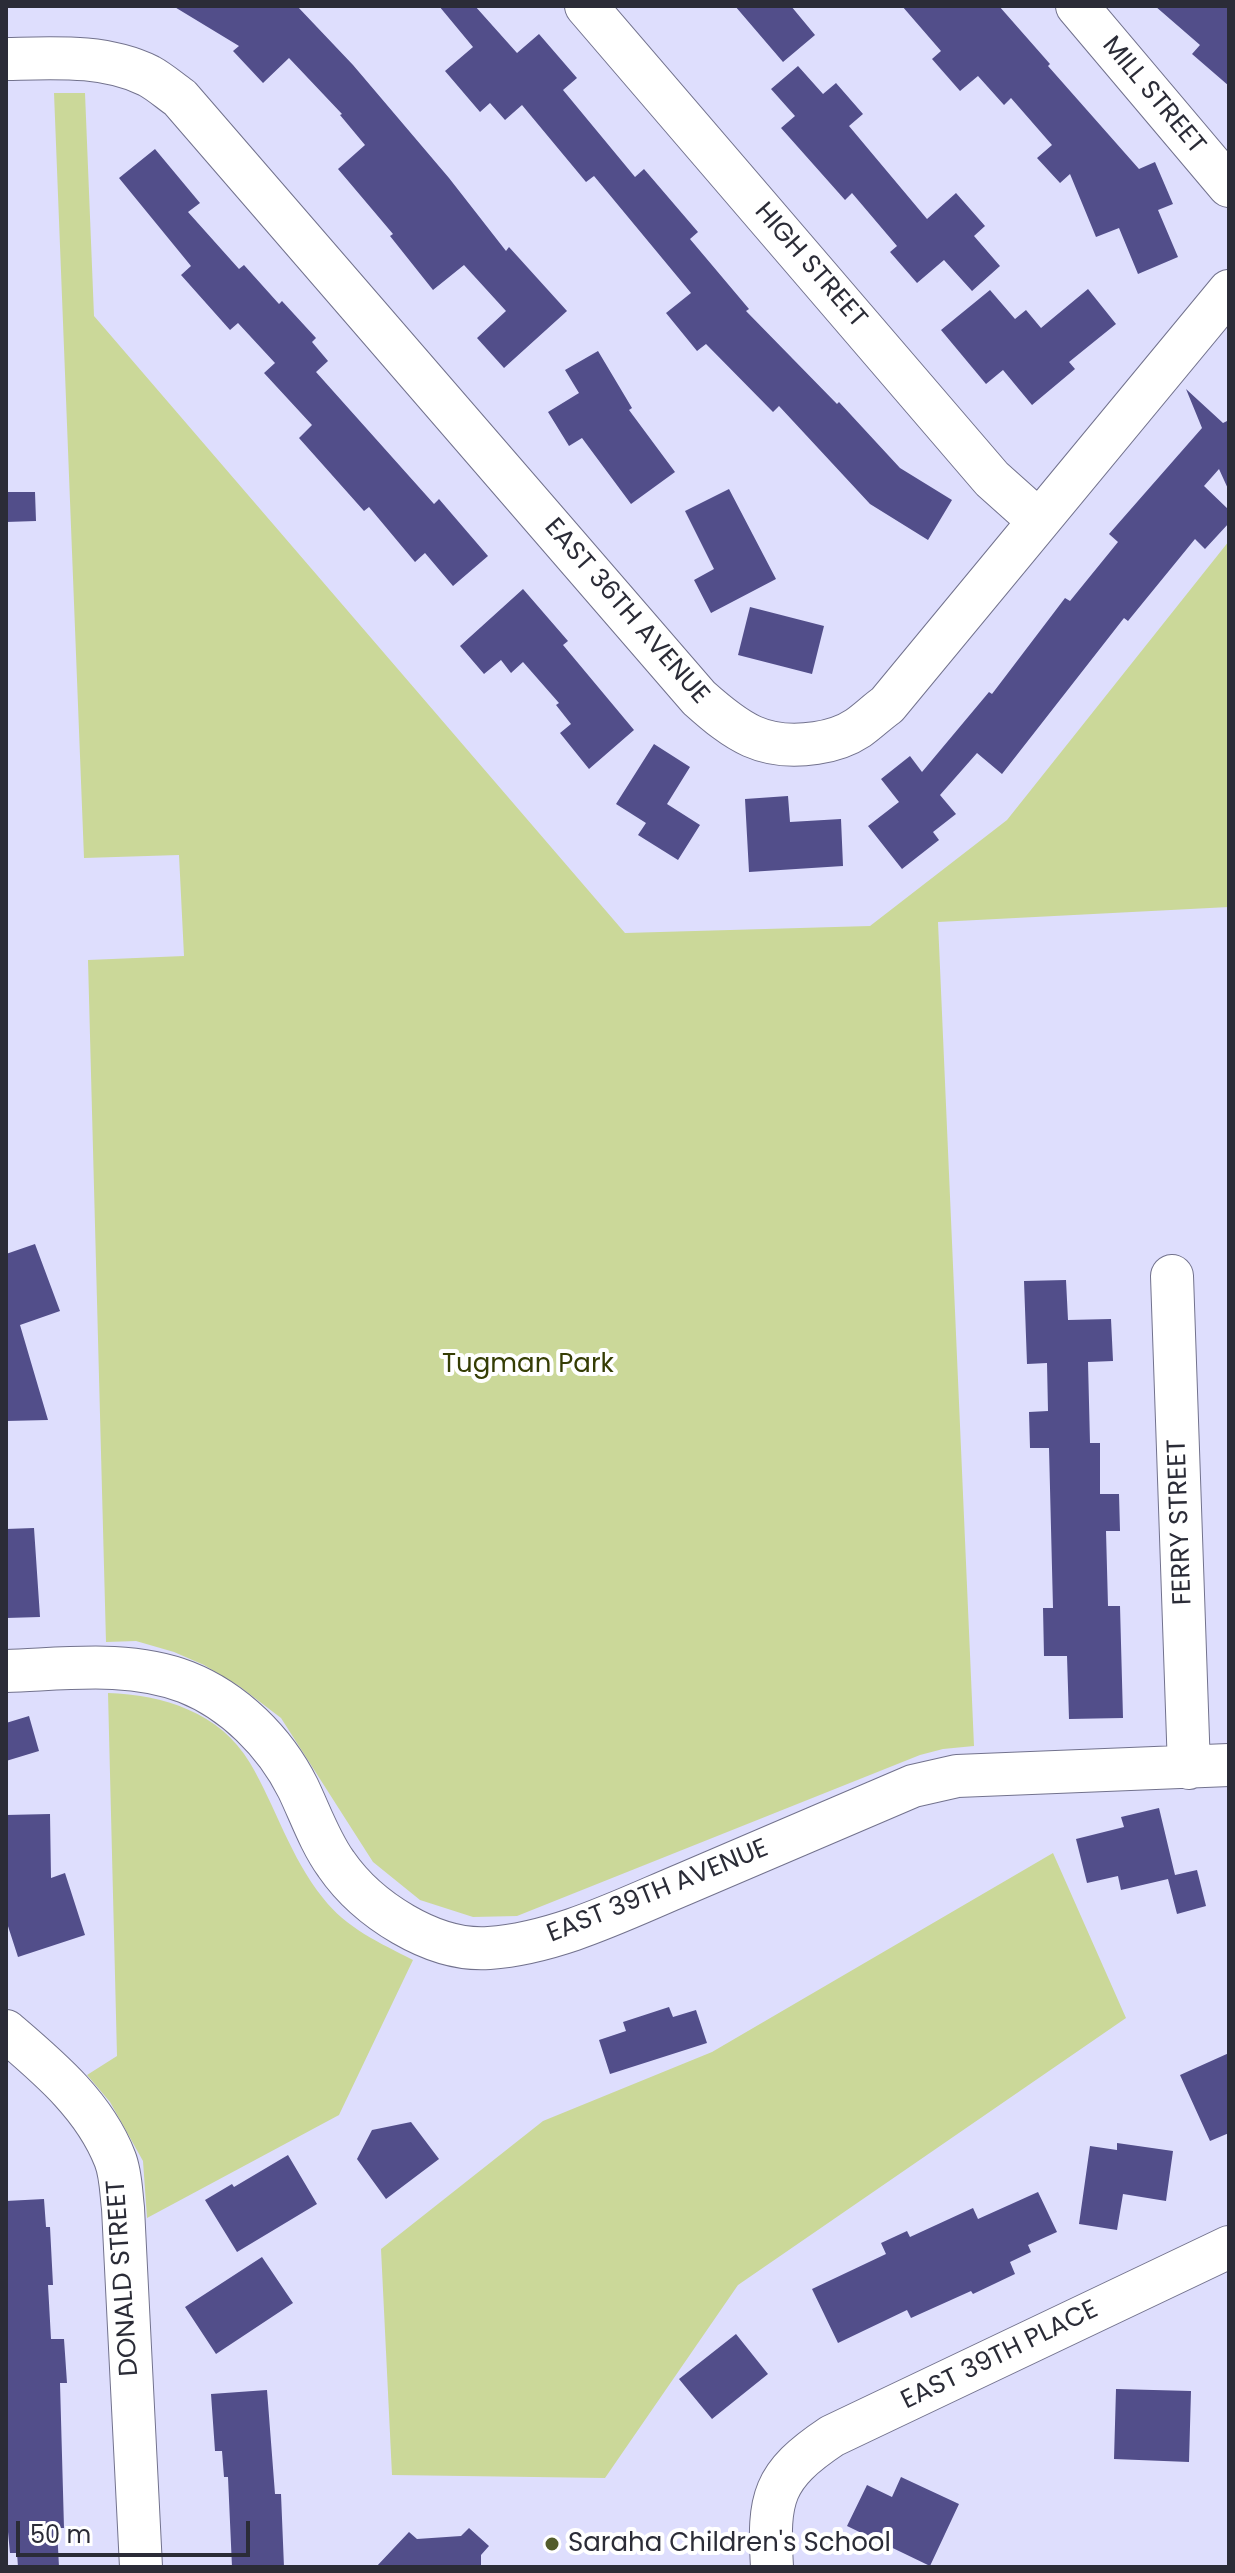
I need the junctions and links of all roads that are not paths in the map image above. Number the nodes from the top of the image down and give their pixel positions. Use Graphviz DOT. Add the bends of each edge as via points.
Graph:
graph roads {
  1 [pos="586,6"];
  2 [pos="1077,6"];
  3 [pos="6,59"];
  4 [pos="1229,186"];
  5 [pos="1229,291"];
  6 [pos="1039,521"];
  7 [pos="1172,1276"];
  8 [pos="6,1671"];
  9 [pos="1209,1767"];
  10 [pos="6,2031"];
  11 [pos="1229,2247"];
  12 [pos="141,2567"];
  13 [pos="772,2567"];
  1 -- 6 [label="street, HIGH STREET" via="992,479"];
  2 -- 4 [label="street, MILL STREET"];
  3 -- 6 [label="street, EAST 36TH AVENUE" via="110,62 148,76 180,98 699,698 729,724 761,740 792,747 856,730 887,705"];
  5 -- 6 [label="street, EAST 36TH AVENUE"];
  7 -- 9 [label="street, FERRY STREET"];
  8 -- 9 [label="street, EAST 39TH AVENUE" via="149,1670 230,1706 266,1740 296,1784 334,1863 359,1892 398,1923 436,1941 486,1948 533,1942 611,1915 913,1786 957,1776"];
  10 -- 12 [label="street, DONALD STREET" via="54,2072 97,2123 116,2161 123,2208"];
  11 -- 13 [label="street, EAST 39TH PLACE" via="832,2436 803,2455 780,2480 770,2527"];
}
